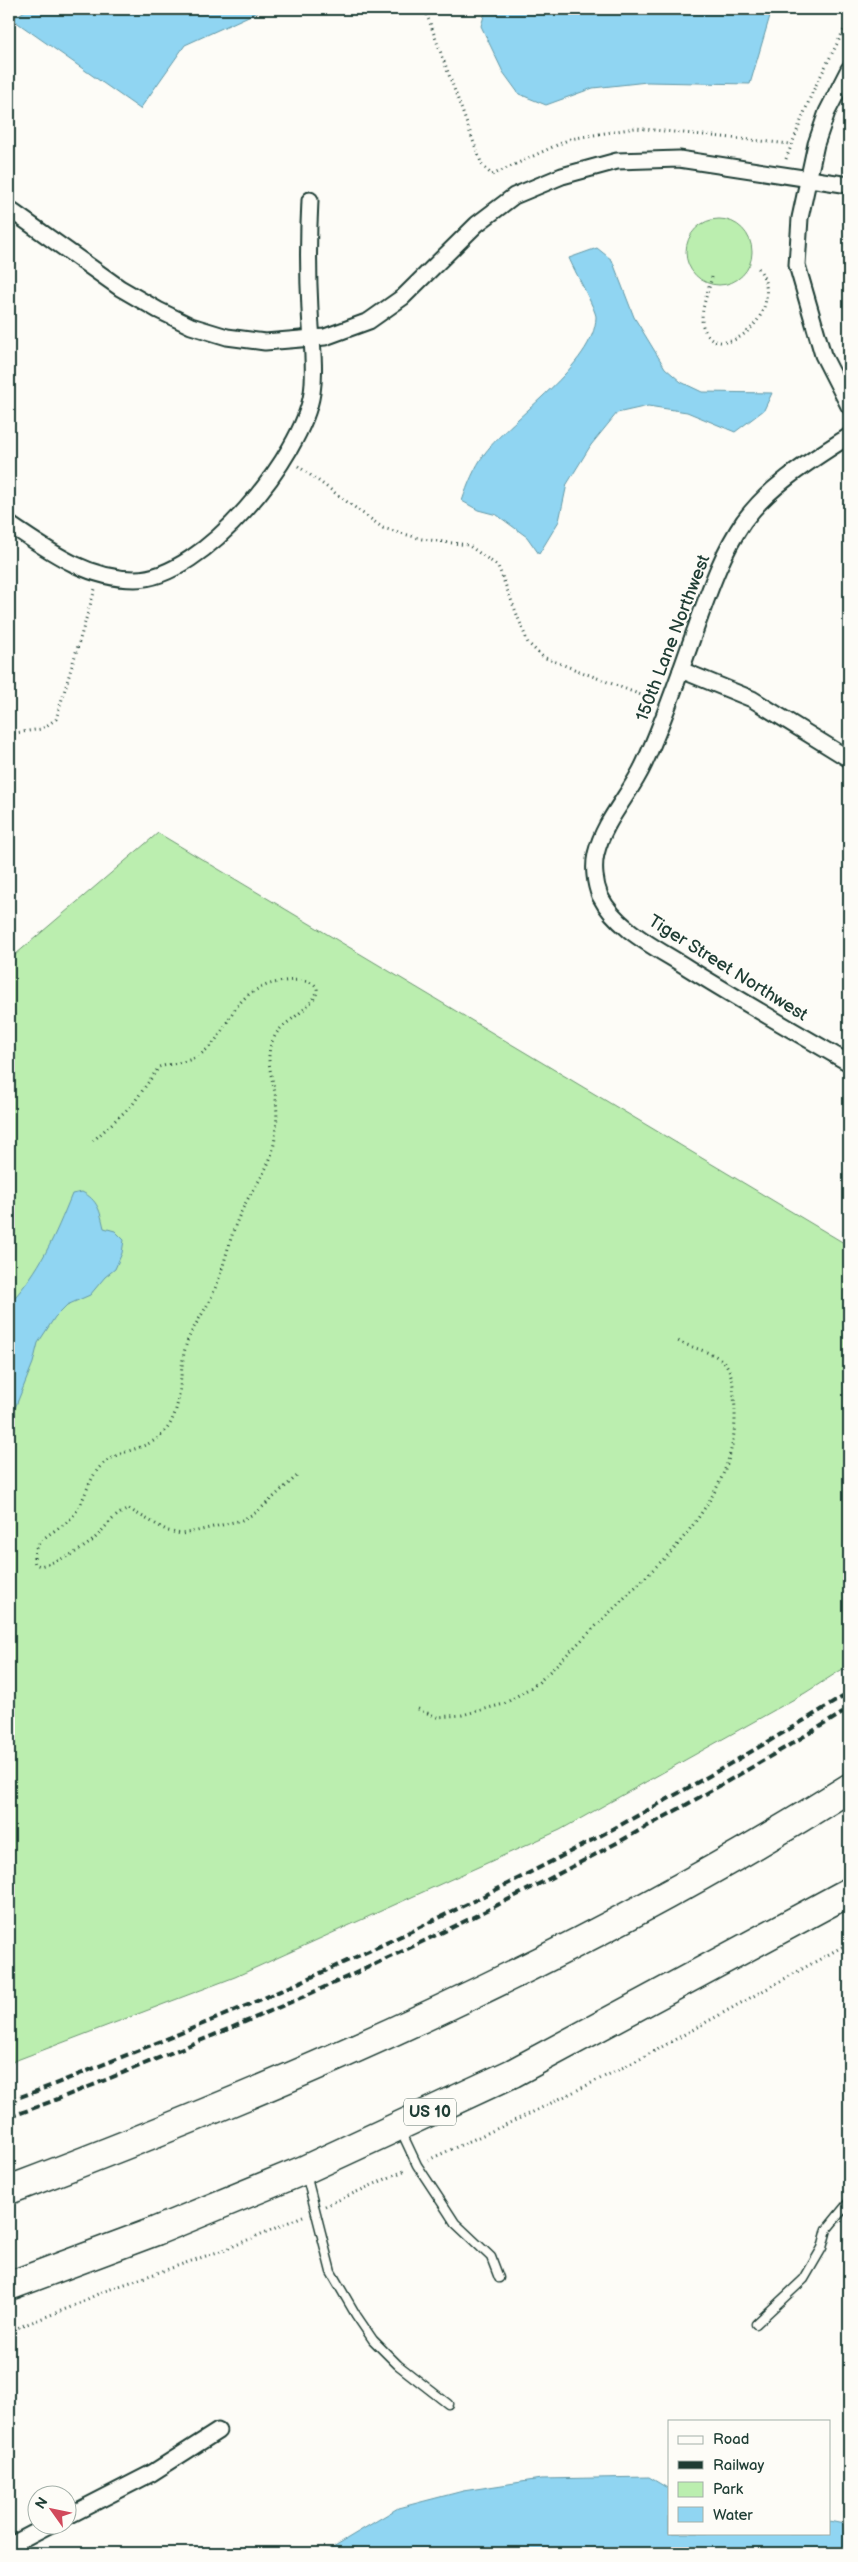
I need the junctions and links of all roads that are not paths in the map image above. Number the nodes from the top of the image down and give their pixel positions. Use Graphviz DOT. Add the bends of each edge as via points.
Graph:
graph roads {
  1 [pos="849,69"];
  2 [pos="808,178"];
  3 [pos="849,185"];
  4 [pos="310,200"];
  5 [pos="9,209"];
  6 [pos="312,339"];
  7 [pos="849,406"];
  8 [pos="849,436"];
  9 [pos="9,524"];
  10 [pos="681,670"];
  11 [pos="849,759"];
  12 [pos="599,893"];
  13 [pos="849,1063"];
  14 [pos="849,1788"];
  15 [pos="849,1892"];
  16 [pos="399,2126"];
  17 [pos="304,2170"];
  18 [pos="9,2190"];
  19 [pos="849,2202"];
  20 [pos="499,2278"];
  21 [pos="9,2286"];
  22 [pos="756,2324"];
  23 [pos="448,2404"];
  24 [pos="218,2431"];
  25 [pos="78,2511"];
  26 [pos="32,2534"];
  27 [pos="9,2546"];
  1 -- 2 [label="street" via="827,112"];
  2 -- 3 [label="street"];
  2 -- 6 [label="street" via="679,159 617,161 562,176 514,196 499,207 477,224 403,297 369,321"];
  2 -- 7 [label="street" via="800,218 797,265 823,356"];
  4 -- 6 [label="street" via="307,258"];
  5 -- 6 [label="street" via="120,288 191,326 227,337 264,342"];
  6 -- 9 [label="street" via="313,376 309,406 298,436 236,522 194,556 165,573 137,579 105,576 60,558"];
  8 -- 10 [label="street, 150th Lane Northwest" via="768,493 745,520 727,549 710,588"];
  10 -- 11 [label="street" via="752,699"];
  10 -- 12 [label="street, 150th Lane Northwest" via="643,767 602,835 594,871"];
  12 -- 13 [label="street, Tiger Street Northwest" via="609,911 624,926 730,994"];
  14 -- 18 [label="highway" via="620,1920 474,1995 286,2080"];
  15 -- 16 [label="highway, US 10" via="513,2073"];
  16 -- 17 [label="highway, US 10"];
  16 -- 20 [label="lane" via="417,2165 456,2223 491,2257"];
  17 -- 21 [label="highway, US 10" via="156,2231"];
  17 -- 23 [label="lane" via="330,2272 360,2321 373,2340 398,2365"];
  19 -- 22 [label="lane" via="827,2229 822,2248 804,2279"];
  24 -- 25 [label="street" via="152,2473"];
  26 -- 27 [label="street"];
}
